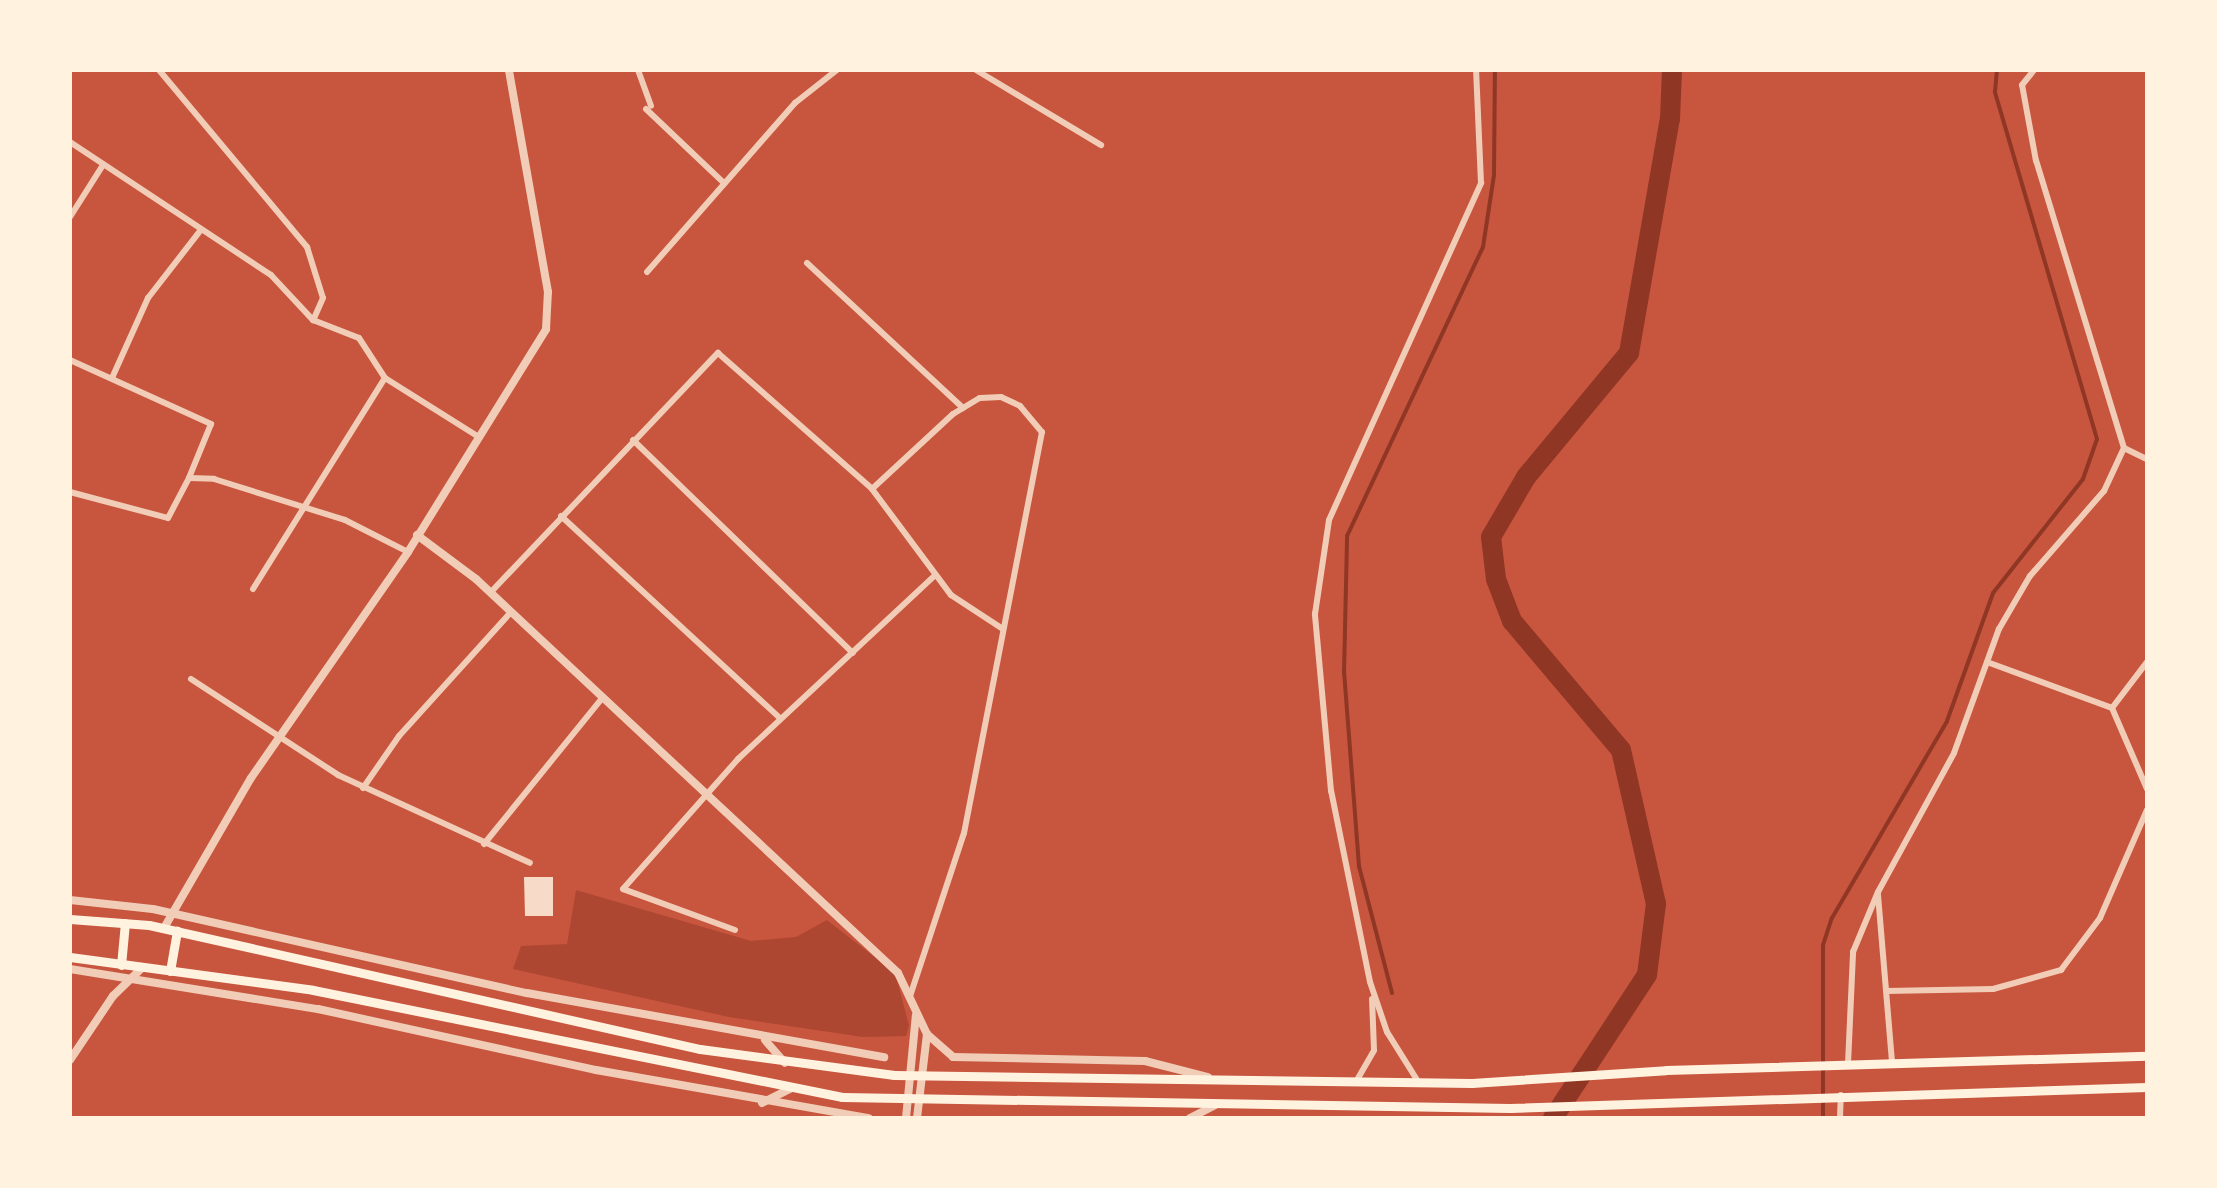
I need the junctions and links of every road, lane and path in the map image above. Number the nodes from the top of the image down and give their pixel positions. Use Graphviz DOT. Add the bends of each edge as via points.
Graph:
graph roads {
  1 [pos="159,70"];
  2 [pos="508,70"];
  3 [pos="638,70"];
  4 [pos="837,70"];
  5 [pos="976,70"];
  6 [pos="1476,70"];
  7 [pos="2034,70"];
  8 [pos="70,142"];
  9 [pos="1101,145"];
  10 [pos="103,165"];
  11 [pos="724,183"];
  12 [pos="70,217"];
  13 [pos="200,231"];
  14 [pos="807,263"];
  15 [pos="648,272"];
  16 [pos="313,320"];
  17 [pos="70,360"];
  18 [pos="112,378"];
  19 [pos="385,378"];
  20 [pos="963,408"];
  21 [pos="477,436"];
  22 [pos="634,440"];
  23 [pos="2124,448"];
  24 [pos="2147,459"];
  25 [pos="190,478"];
  26 [pos="872,489"];
  27 [pos="70,492"];
  28 [pos="307,506"];
  29 [pos="561,516"];
  30 [pos="417,535"];
  31 [pos="408,552"];
  32 [pos="933,577"];
  33 [pos="253,589"];
  34 [pos="490,592"];
  35 [pos="512,612"];
  36 [pos="1003,629"];
  37 [pos="853,653"];
  38 [pos="1987,662"];
  39 [pos="2147,662"];
  40 [pos="192,679"];
  41 [pos="603,698"];
  42 [pos="2112,708"];
  43 [pos="780,718"];
  44 [pos="280,737"];
  45 [pos="363,788"];
  46 [pos="2147,790"];
  47 [pos="706,793"];
  48 [pos="2147,810"];
  49 [pos="484,844"];
  50 [pos="530,863"];
  51 [pos="1878,892"];
  52 [pos="70,900"];
  53 [pos="172,914"];
  54 [pos="70,919"];
  55 [pos="125,923"];
  56 [pos="164,928"];
  57 [pos="735,930"];
  58 [pos="177,931"];
  59 [pos="70,957"];
  60 [pos="121,964"];
  61 [pos="142,968"];
  62 [pos="70,970"];
  63 [pos="170,971"];
  64 [pos="130,980"];
  65 [pos="1370,982"];
  66 [pos="1886,990"];
  67 [pos="910,997"];
  68 [pos="916,1015"];
  69 [pos="927,1034"];
  70 [pos="765,1040"];
  71 [pos="2147,1056"];
  72 [pos="884,1057"];
  73 [pos="70,1060"];
  74 [pos="786,1063"];
  75 [pos="1892,1063"];
  76 [pos="1848,1064"];
  77 [pos="908,1075"];
  78 [pos="926,1075"];
  79 [pos="1222,1081"];
  80 [pos="1353,1084"];
  81 [pos="1420,1084"];
  82 [pos="2147,1087"];
  83 [pos="792,1088"];
  84 [pos="1841,1095"];
  85 [pos="904,1098"];
  86 [pos="920,1098"];
  87 [pos="762,1102"];
  88 [pos="1215,1105"];
  89 [pos="869,1118"];
  90 [pos="906,1118"];
  91 [pos="916,1118"];
  92 [pos="1190,1118"];
  93 [pos="1840,1118"];
  1 -- 16 [label="street" via="307,247 323,298"];
  2 -- 21 [label="street" via="548,292 546,330"];
  3 -- 11 [label="street" via="648,108"];
  4 -- 11 [label="street" via="796,102"];
  5 -- 9 [label="street"];
  6 -- 65 [label="street" via="1481,183 1330,520 1315,614 1331,791"];
  7 -- 23 [label="street" via="2022,85 2036,161"];
  8 -- 10 [label="street"];
  10 -- 12 [label="street"];
  10 -- 13 [label="street"];
  11 -- 15 [label="street"];
  13 -- 16 [label="street" via="270,275"];
  13 -- 18 [label="street" via="148,298"];
  14 -- 20 [label="street"];
  16 -- 19 [label="street" via="358,338"];
  17 -- 18 [label="street"];
  18 -- 25 [label="street" via="211,424"];
  19 -- 21 [label="street"];
  19 -- 28 [label="street"];
  20 -- 26 [label="street"];
  20 -- 36 [label="street" via="1001,397 1020,406 1042,432"];
  21 -- 30 [label="street"];
  22 -- 26 [label="street" via="718,352"];
  22 -- 29 [label="street"];
  22 -- 37 [label="street"];
  23 -- 24 [label="street"];
  23 -- 38 [label="street" via="2104,490 2030,576"];
  25 -- 27 [label="street" via="168,518"];
  25 -- 28 [label="street"];
  26 -- 32 [label="street"];
  28 -- 31 [label="street"];
  28 -- 33 [label="street"];
  29 -- 34 [label="street"];
  29 -- 43 [label="street"];
  30 -- 31 [label="street"];
  30 -- 34 [label="street"];
  31 -- 44 [label="street"];
  32 -- 36 [label="street" via="973,614"];
  32 -- 37 [label="street"];
  34 -- 35 [label="street"];
  35 -- 41 [label="street"];
  35 -- 45 [label="street" via="399,736"];
  36 -- 67 [label="street" via="964,833"];
  37 -- 43 [label="street"];
  38 -- 42 [label="street"];
  38 -- 51 [label="street" via="1954,753"];
  39 -- 42 [label="street"];
  40 -- 44 [label="street"];
  41 -- 47 [label="street"];
  41 -- 49 [label="street"];
  42 -- 46 [label="street"];
  43 -- 47 [label="street"];
  44 -- 45 [label="street"];
  44 -- 53 [label="street"];
  45 -- 49 [label="street"];
  47 -- 57 [label="street" via="623,889"];
  47 -- 67 [label="street" via="898,974"];
  48 -- 66 [label="street" via="2100,918 2061,970 1993,989"];
  49 -- 50 [label="street"];
  51 -- 66 [label="street"];
  51 -- 76 [label="street" via="1853,952"];
  52 -- 53 [label="street"];
  53 -- 56 [label="street"];
  53 -- 70 [label="street"];
  54 -- 55 [label="main road"];
  55 -- 56 [label="main road"];
  55 -- 60 [label="main road"];
  56 -- 58 [label="main road"];
  58 -- 63 [label="main road"];
  58 -- 74 [label="main road" via="442,995"];
  59 -- 60 [label="main road"];
  60 -- 61 [label="main road"];
  61 -- 63 [label="main road"];
  61 -- 64 [label="street"];
  62 -- 64 [label="street"];
  63 -- 83 [label="main road" via="313,990"];
  64 -- 73 [label="street"];
  64 -- 87 [label="street" via="318,1008"];
  65 -- 80 [label="street" via="1374,1050"];
  65 -- 81 [label="street" via="1386,1032"];
  66 -- 75 [label="street"];
  67 -- 68 [label="street"];
  68 -- 69 [label="street"];
  68 -- 77 [label="street"];
  69 -- 78 [label="street"];
  69 -- 79 [label="street" via="954,1057 1144,1061"];
  70 -- 72 [label="street"];
  70 -- 74 [label="street"];
  71 -- 75 [label="main road"];
  74 -- 77 [label="main road"];
  75 -- 76 [label="main road"];
  76 -- 81 [label="main road"];
  77 -- 78 [label="main road"];
  77 -- 85 [label="street"];
  78 -- 79 [label="main road"];
  78 -- 86 [label="street"];
  79 -- 80 [label="main road"];
  80 -- 81 [label="main road"];
  82 -- 84 [label="main road"];
  83 -- 85 [label="main road"];
  83 -- 87 [label="street"];
  84 -- 88 [label="main road" via="1510,1108"];
  84 -- 93 [label="street"];
  85 -- 86 [label="main road"];
  85 -- 90 [label="street"];
  86 -- 88 [label="main road"];
  86 -- 91 [label="street"];
  87 -- 89 [label="street"];
  88 -- 92 [label="street"];
}
